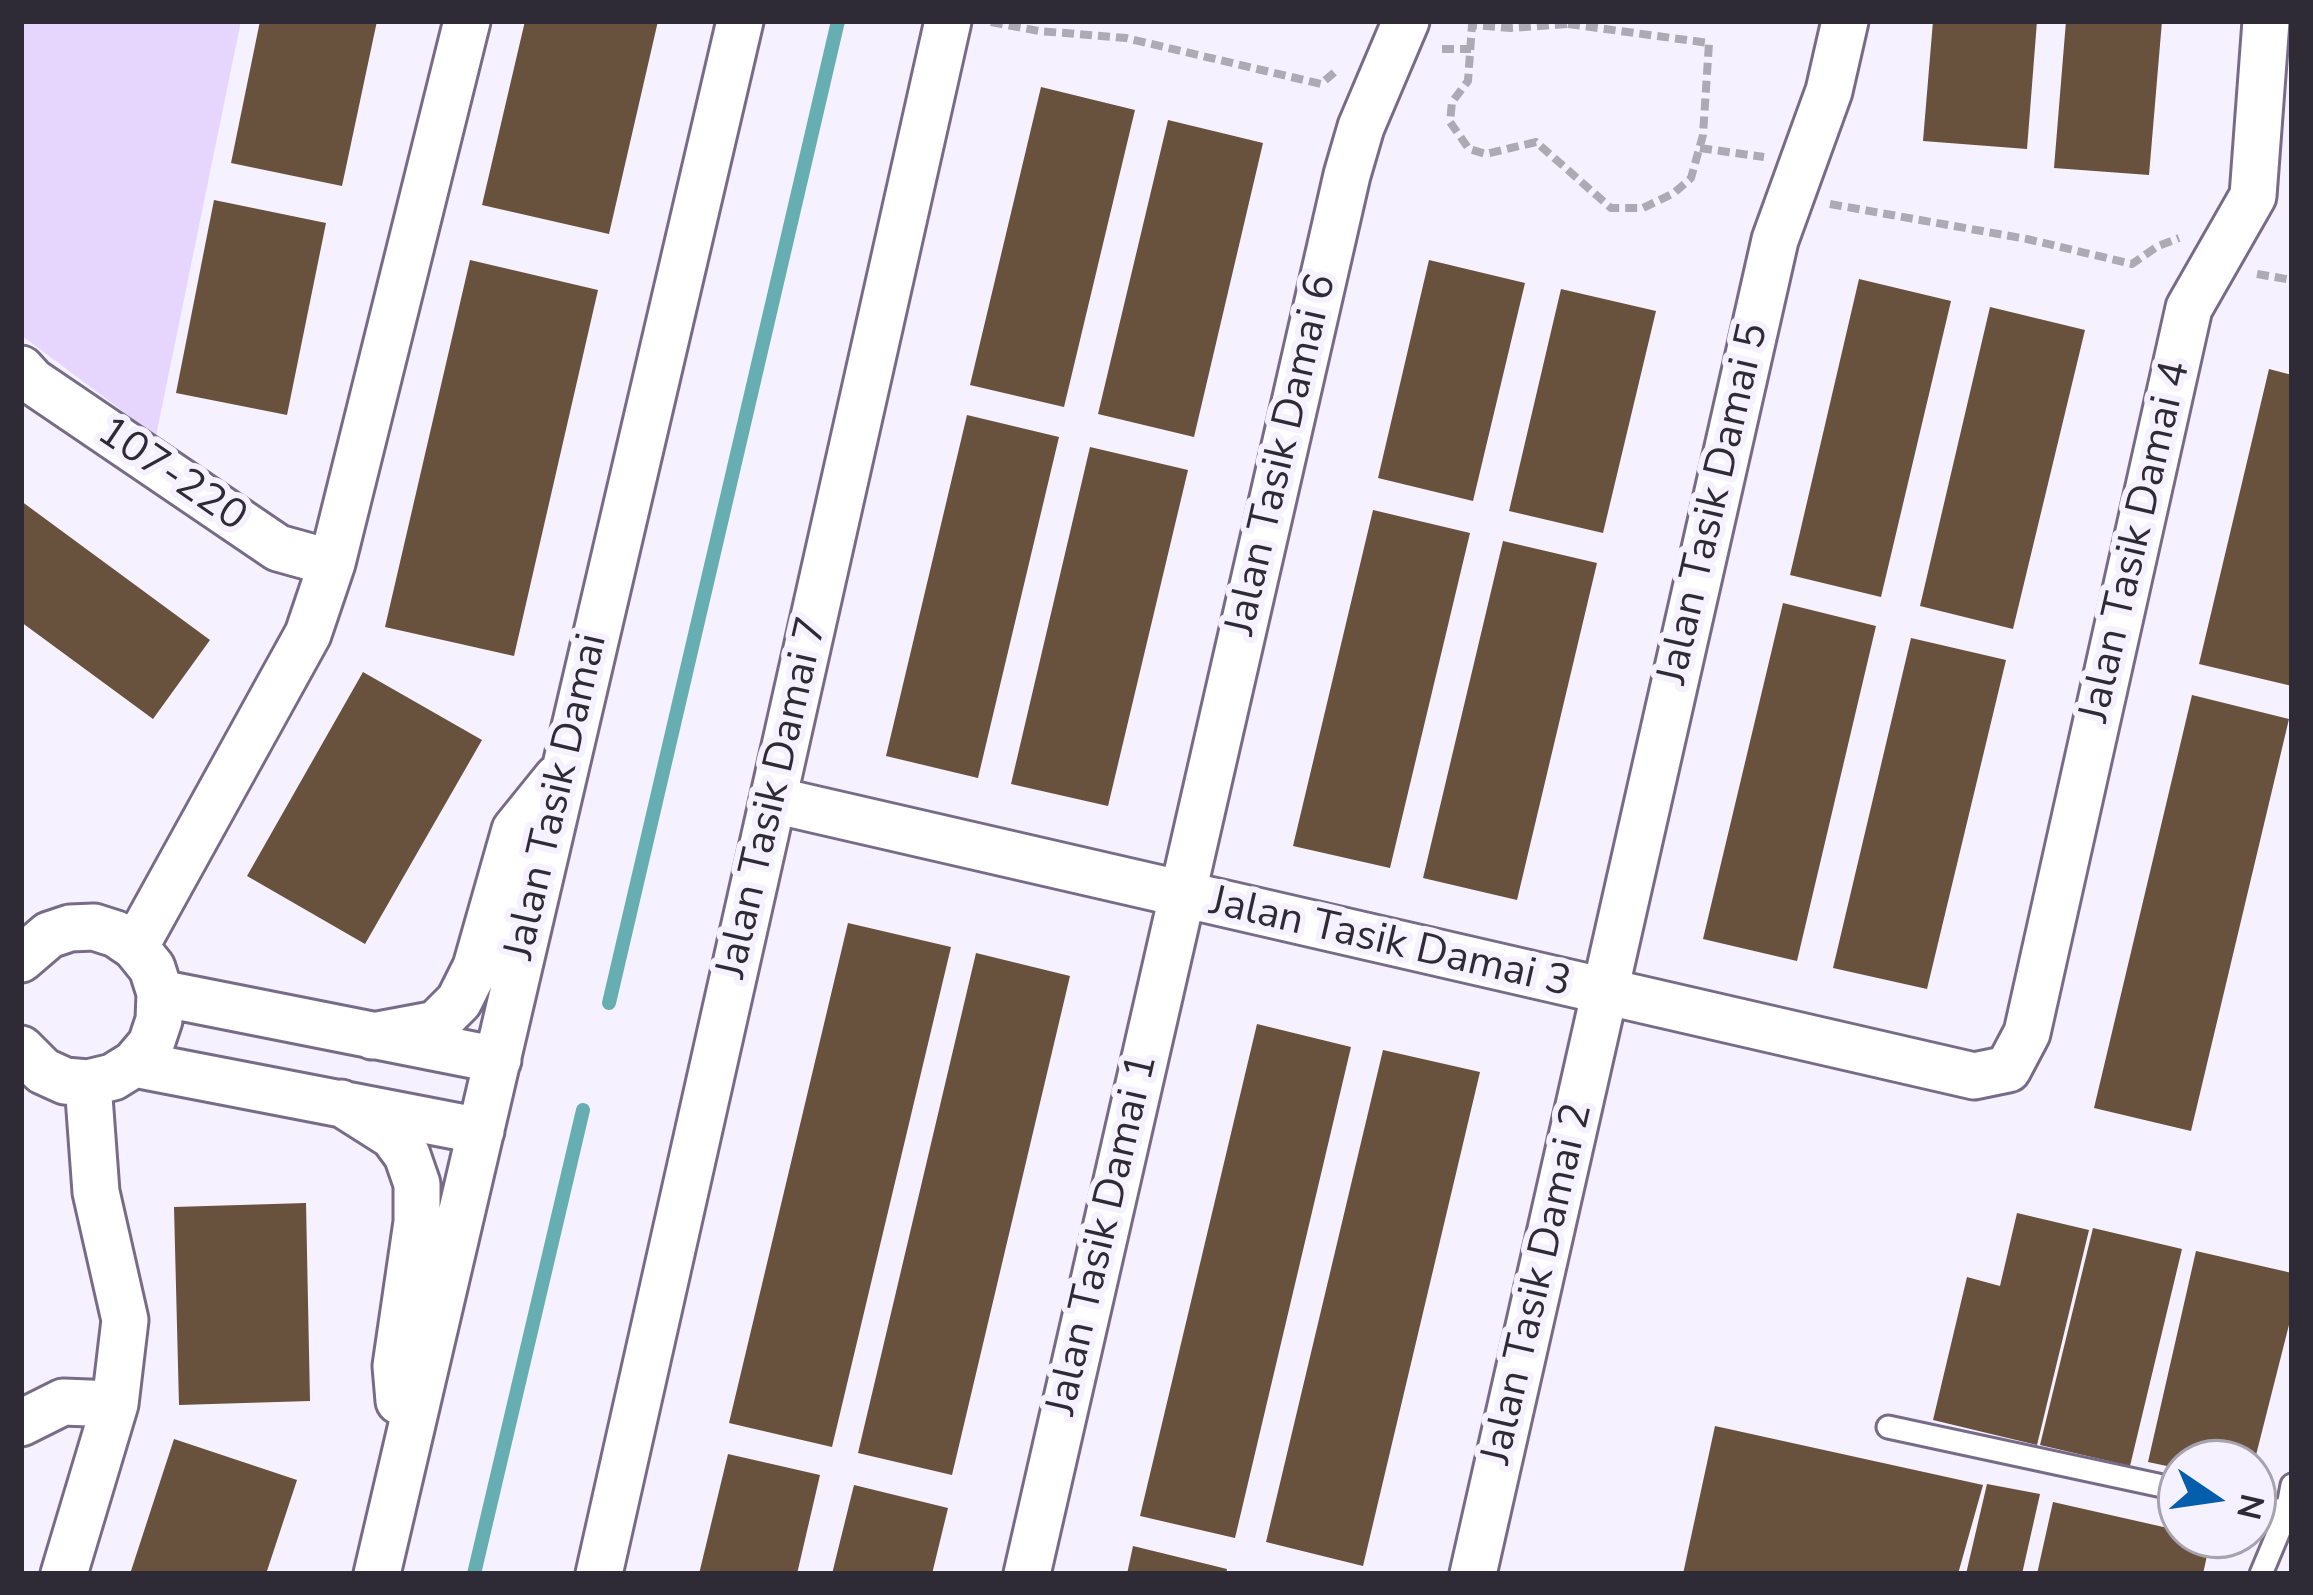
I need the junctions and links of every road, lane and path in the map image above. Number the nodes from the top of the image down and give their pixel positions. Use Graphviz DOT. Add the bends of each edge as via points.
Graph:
graph roads {
  1 [pos="467,21"];
  2 [pos="740,21"];
  3 [pos="948,21"];
  4 [pos="986,21"];
  5 [pos="1845,21"];
  6 [pos="2266,21"];
  7 [pos="1420,35"];
  8 [pos="1471,50"];
  9 [pos="1383,76"];
  10 [pos="1700,148"];
  11 [pos="1800,163"];
  12 [pos="2132,264"];
  13 [pos="21,369"];
  14 [pos="332,563"];
  15 [pos="563,770"];
  16 [pos="774,800"];
  17 [pos="1182,896"];
  18 [pos="135,946"];
  19 [pos="21,959"];
  20 [pos="160,993"];
  21 [pos="1604,994"];
  22 [pos="372,1036"];
  23 [pos="21,1049"];
  24 [pos="498,1060"];
  25 [pos="134,1064"];
  26 [pos="2008,1069"];
  27 [pos="88,1082"];
  28 [pos="341,1103"];
  29 [pos="481,1130"];
  30 [pos="115,1404"];
  31 [pos="21,1424"];
  32 [pos="1888,1427"];
  33 [pos="405,1457"];
  34 [pos="2157,1485"];
  35 [pos="2292,1485"];
  36 [pos="2277,1510"];
  37 [pos="2287,1512"];
  38 [pos="64,1574"];
  39 [pos="377,1574"];
  40 [pos="599,1574"];
  41 [pos="1027,1574"];
  42 [pos="1473,1574"];
  43 [pos="2261,1574"];
  1 -- 14 [label="street"];
  2 -- 15 [label="street, Jalan Tasik Damai"];
  3 -- 16 [label="street, Jalan Tasik Damai 7"];
  4 -- 9 [label="path" via="1126,38 1321,84 1346,63"];
  5 -- 11 [label="street, Jalan Tasik Damai 5"];
  6 -- 26 [label="street, Jalan Tasik Damai 4" via="2253,196 2189,308 2027,1033"];
  7 -- 8 [label="path"];
  7 -- 9 [label="street, Jalan Tasik Damai 6"];
  8 -- 10 [label="path" via="1472,25 1568,24 1709,43"];
  8 -- 10 [label="path" via="1450,122 1469,149 1486,154 1536,142 1610,208 1643,208 1691,178"];
  9 -- 17 [label="street, Jalan Tasik Damai 6" via="1347,175"];
  10 -- 11 [label="path"];
  11 -- 12 [label="path" via="1827,181 1823,203"];
  11 -- 21 [label="street, Jalan Tasik Damai 5" via="1774,240"];
  13 -- 14 [label="street, 107-220" via="278,548"];
  14 -- 18 [label="street" via="308,634"];
  15 -- 22 [label="street" via="514,830 459,1001 436,1024"];
  15 -- 24 [label="street, Jalan Tasik Damai"];
  16 -- 17 [label="street, Jalan Tasik Damai 3"];
  16 -- 40 [label="street, Jalan Tasik Damai 7"];
  17 -- 21 [label="street, Jalan Tasik Damai 3"];
  17 -- 41 [label="street, Jalan Tasik Damai 1"];
  18 -- 19 [label="street" via="94,927 70,928"];
  18 -- 20 [label="street"];
  20 -- 22 [label="street"];
  20 -- 25 [label="street" via="151,1044"];
  21 -- 26 [label="street, Jalan Tasik Damai 3" via="1974,1076"];
  21 -- 42 [label="street, Jalan Tasik Damai 2"];
  22 -- 24 [label="street"];
  23 -- 27 [label="street" via="43,1071"];
  24 -- 29 [label="street, Jalan Tasik Damai"];
  25 -- 27 [label="street"];
  25 -- 28 [label="street"];
  27 -- 30 [label="street" via="96,1192 125,1320"];
  28 -- 29 [label="street"];
  28 -- 33 [label="street" via="392,1136 417,1184 396,1366"];
  29 -- 33 [label="street, Jalan Tasik Damai"];
  30 -- 31 [label="street" via="63,1402"];
  30 -- 38 [label="street"];
  32 -- 34 [label="lane"];
  33 -- 39 [label="street, Jalan Tasik Damai"];
  35 -- 37 [label="lane"];
  36 -- 37 [label="lane"];
  37 -- 43 [label="lane"];
}
